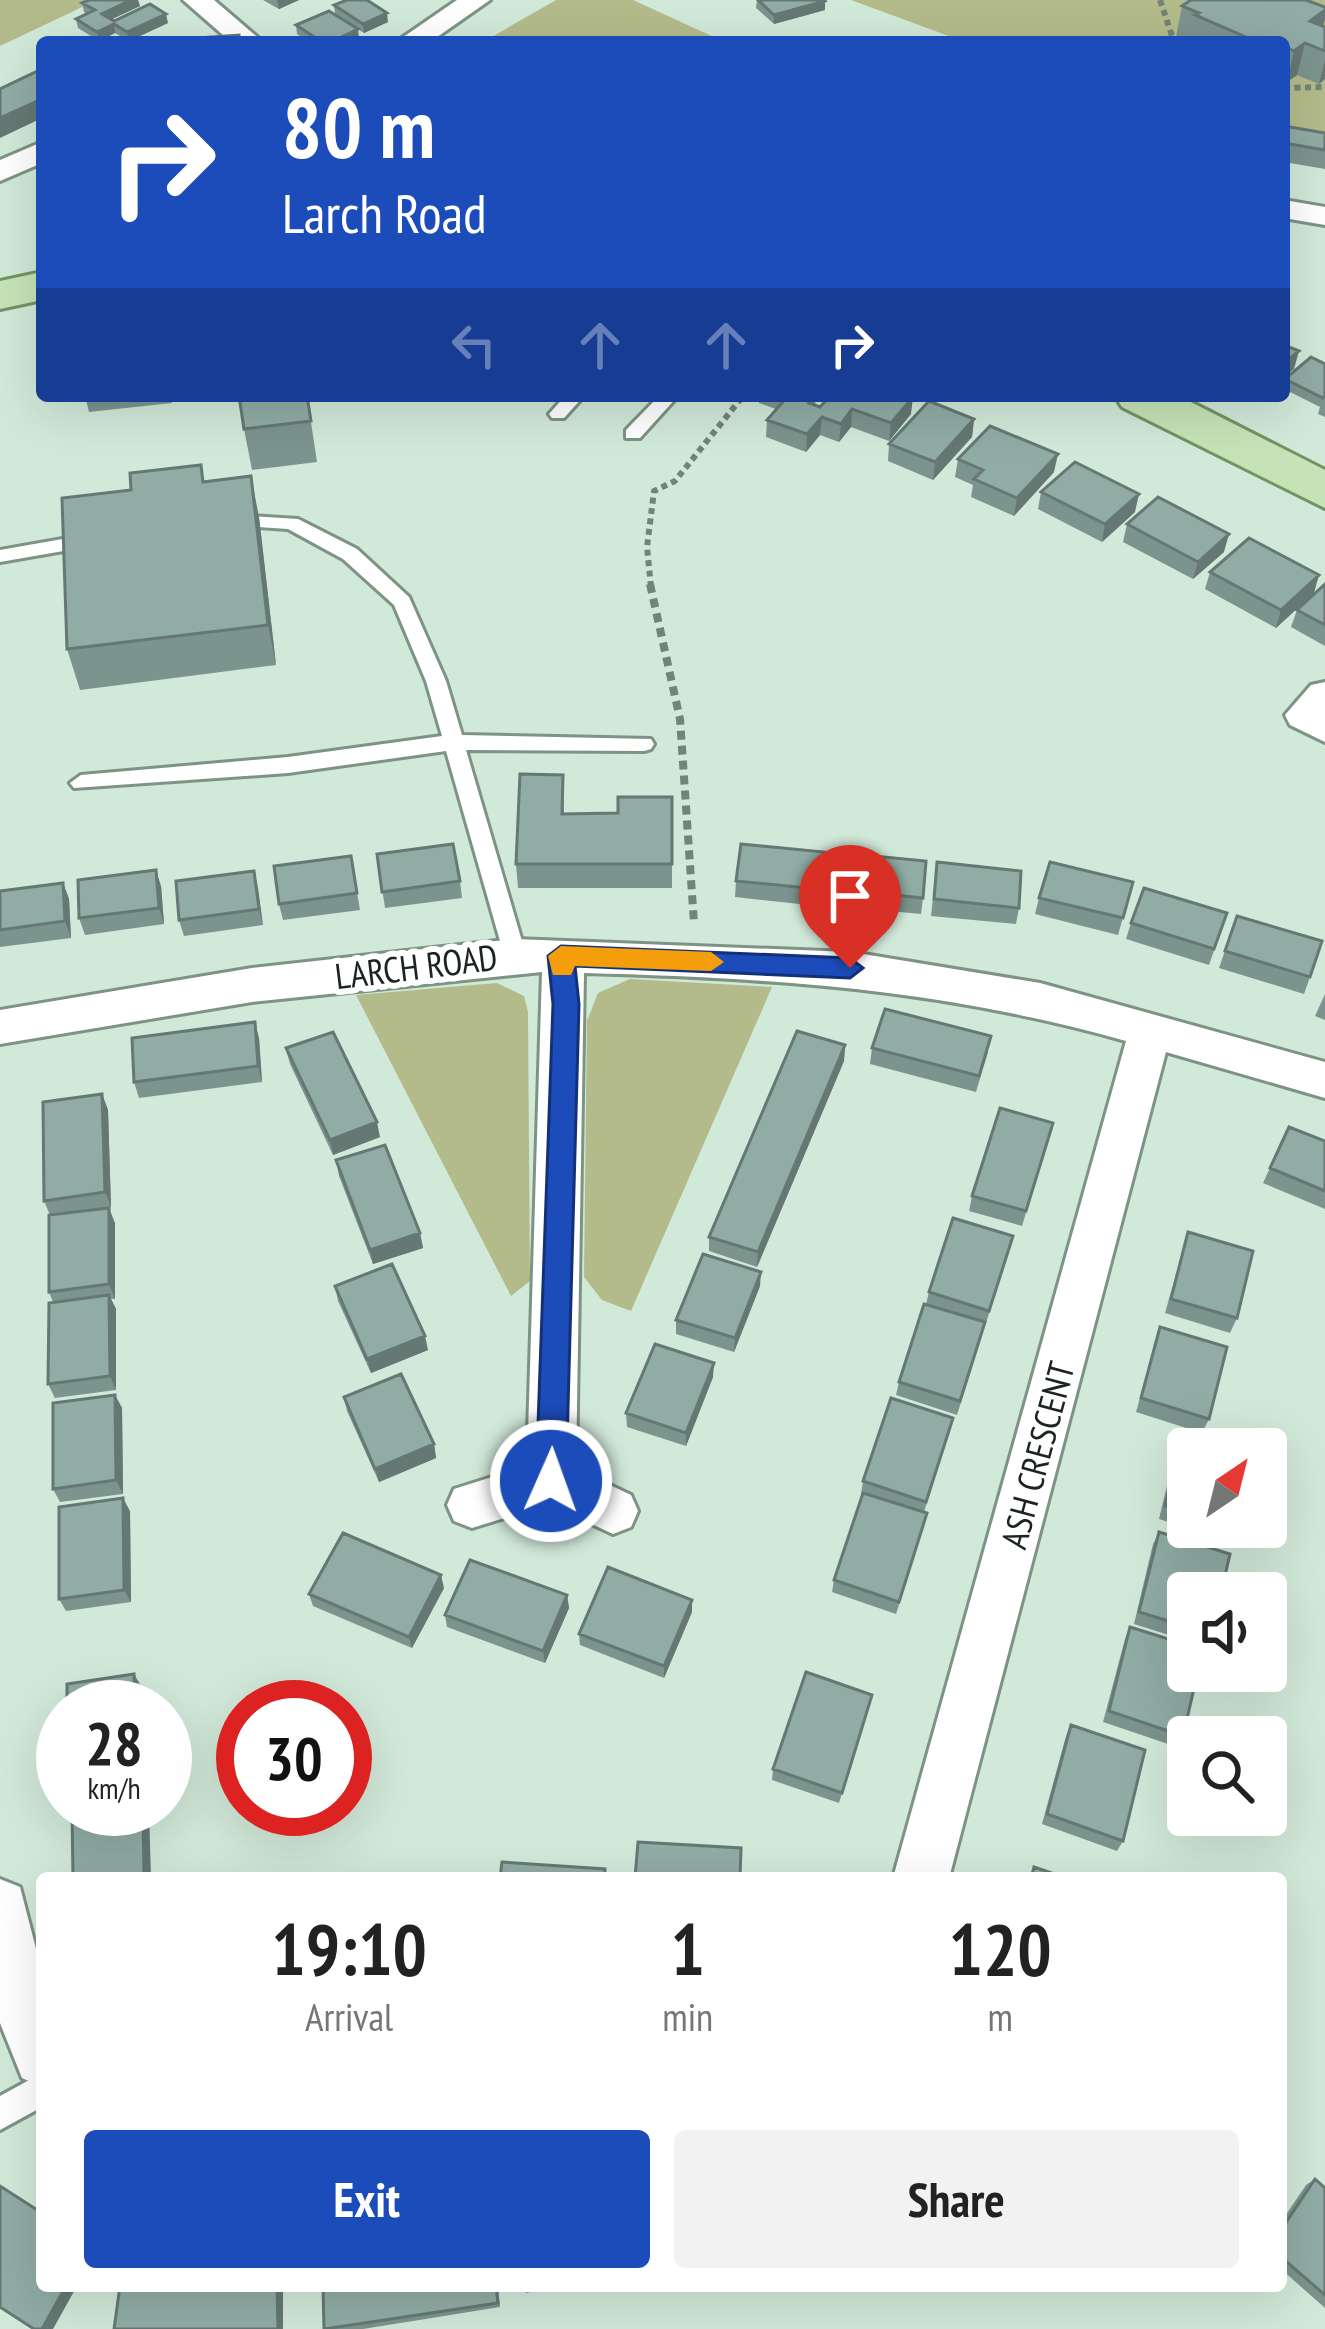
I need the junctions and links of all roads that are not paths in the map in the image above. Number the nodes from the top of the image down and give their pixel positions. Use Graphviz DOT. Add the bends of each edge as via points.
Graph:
graph roads {
  1 [pos="197,0"];
  2 [pos="476,0"];
  3 [pos="242,36"];
  4 [pos="419,36"];
  5 [pos="36,154"];
  6 [pos="0,172"];
  7 [pos="1290,210"];
  8 [pos="1325,216"];
  9 [pos="36,287"];
  10 [pos="0,295"];
  11 [pos="569,402"];
  12 [pos="662,402"];
  13 [pos="1152,402"];
  14 [pos="558,414"];
  15 [pos="633,434"];
  16 [pos="1325,491"];
  17 [pos="210,520"];
  18 [pos="117,536"];
  19 [pos="0,556"];
  20 [pos="1325,695"];
  21 [pos="1325,728"];
  22 [pos="454,742"];
  23 [pos="644,744"];
  24 [pos="81,783"];
  25 [pos="538,955"];
  26 [pos="0,1027"];
  27 [pos="1150,1031"];
  28 [pos="1325,1080"];
  29 [pos="551,1481"];
  30 [pos="472,1504"];
  31 [pos="613,1511"];
  32 [pos="923,1872"];
  33 [pos="0,1907"];
  34 [pos="36,2042"];
  35 [pos="36,2093"];
  36 [pos="0,2114"];
  1 -- 3 [label="street"];
  2 -- 4 [label="street"];
  5 -- 6 [label="street"];
  7 -- 8 [label="street"];
  9 -- 10 [label="main road"];
  11 -- 14 [label="lane"];
  12 -- 15 [label="lane"];
  13 -- 16 [label="main road"];
  17 -- 22 [label="lane" via="291,523 350,554 402,602"];
  18 -- 19 [label="lane"];
  20 -- 21 [label="street" via="1304,715"];
  22 -- 23 [label="lane"];
  22 -- 24 [label="lane"];
  22 -- 25 [label="lane"];
  25 -- 26 [label="street, LARCH ROAD" via="252,985"];
  25 -- 27 [label="street, LARCH ROAD" via="850,968 1040,1000"];
  25 -- 29 [label="street" via="566,1004"];
  27 -- 28 [label="street, LARCH ROAD"];
  27 -- 32 [label="street, ASH CRESCENT"];
  29 -- 30 [label="street"];
  29 -- 31 [label="street"];
  33 -- 34 [label="street"];
  35 -- 36 [label="lane"];
}
